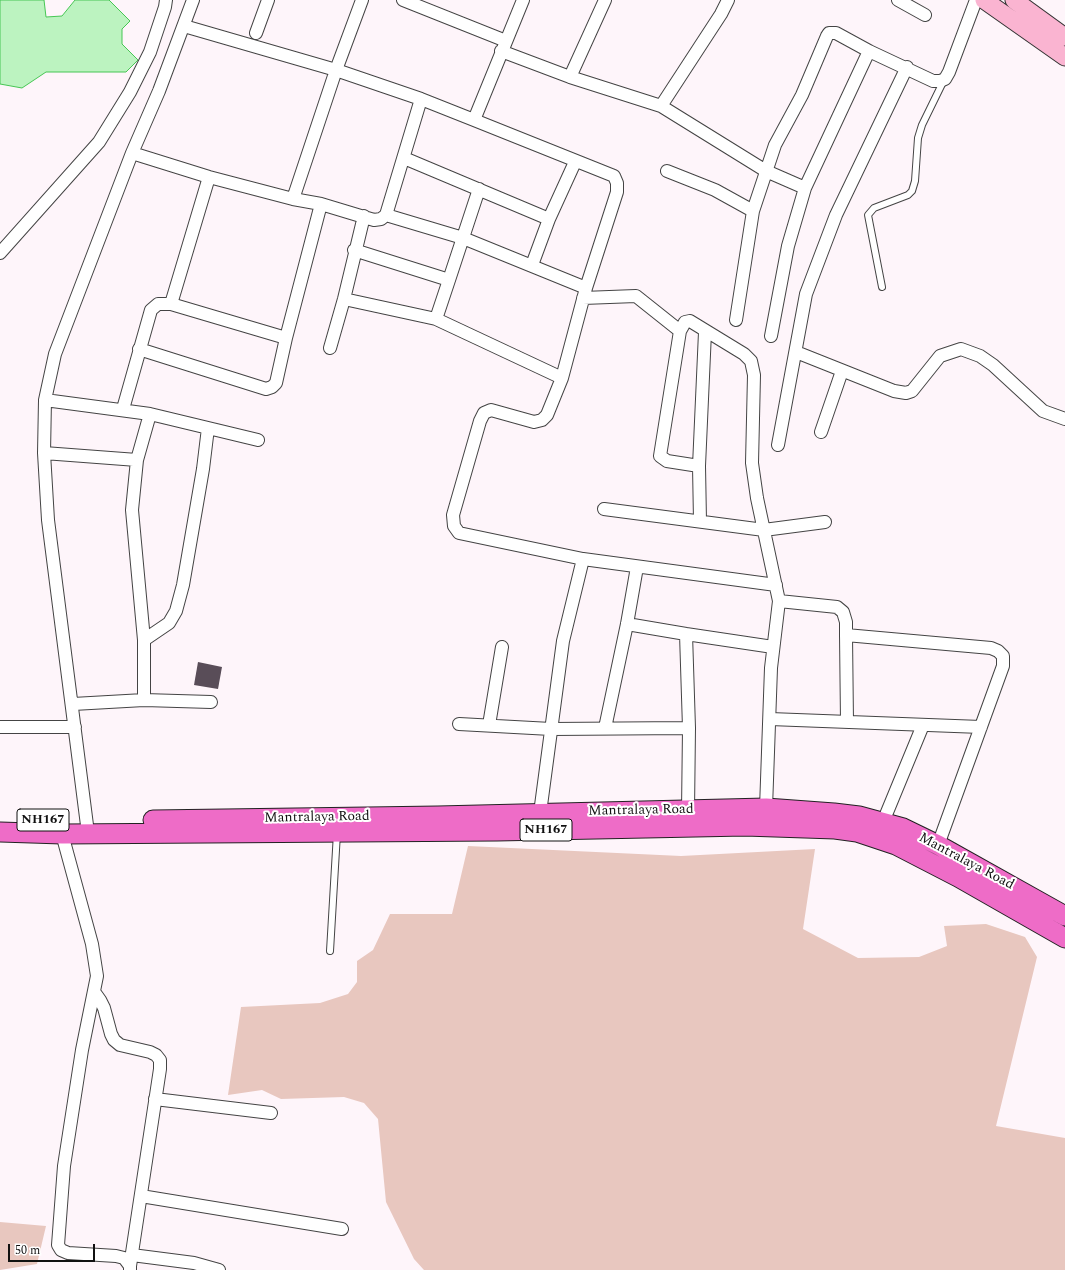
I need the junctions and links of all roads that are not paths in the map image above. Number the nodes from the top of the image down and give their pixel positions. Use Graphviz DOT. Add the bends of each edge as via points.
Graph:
graph roads {
  1 [pos="166,0"];
  2 [pos="193,0"];
  3 [pos="268,0"];
  4 [pos="362,0"];
  5 [pos="403,0"];
  6 [pos="523,0"];
  7 [pos="605,0"];
  8 [pos="728,0"];
  9 [pos="898,0"];
  10 [pos="976,0"];
  11 [pos="984,0"];
  12 [pos="1014,0"];
  13 [pos="925,15"];
  14 [pos="184,26"];
  15 [pos="256,33"];
  16 [pos="1065,37"];
  17 [pos="504,46"];
  18 [pos="869,51"];
  19 [pos="1065,57"];
  20 [pos="907,67"];
  21 [pos="336,70"];
  22 [pos="570,77"];
  23 [pos="945,79"];
  24 [pos="421,99"];
  25 [pos="661,106"];
  26 [pos="474,120"];
  27 [pos="132,153"];
  28 [pos="404,158"];
  29 [pos="575,162"];
  30 [pos="667,171"];
  31 [pos="766,171"];
  32 [pos="209,177"];
  33 [pos="805,188"];
  34 [pos="479,189"];
  35 [pos="293,199"];
  36 [pos="321,204"];
  37 [pos="752,211"];
  38 [pos="386,215"];
  39 [pos="364,216"];
  40 [pos="549,219"];
  41 [pos="463,238"];
  42 [pos="354,250"];
  43 [pos="0,253"];
  44 [pos="532,265"];
  45 [pos="449,280"];
  46 [pos="882,287"];
  47 [pos="584,293"];
  48 [pos="344,299"];
  49 [pos="171,304"];
  50 [pos="436,319"];
  51 [pos="736,320"];
  52 [pos="680,331"];
  53 [pos="706,332"];
  54 [pos="771,336"];
  55 [pos="286,338"];
  56 [pos="330,348"];
  57 [pos="139,349"];
  58 [pos="796,352"];
  59 [pos="842,371"];
  60 [pos="562,378"];
  61 [pos="44,400"];
  62 [pos="123,409"];
  63 [pos="150,414"];
  64 [pos="1065,419"];
  65 [pos="208,428"];
  66 [pos="821,432"];
  67 [pos="258,440"];
  68 [pos="778,445"];
  69 [pos="44,453"];
  70 [pos="137,460"];
  71 [pos="699,466"];
  72 [pos="604,510"];
  73 [pos="700,521"];
  74 [pos="825,522"];
  75 [pos="764,530"];
  76 [pos="583,559"];
  77 [pos="637,567"];
  78 [pos="776,585"];
  79 [pos="779,601"];
  80 [pos="627,624"];
  81 [pos="686,634"];
  82 [pos="846,635"];
  83 [pos="144,640"];
  84 [pos="502,647"];
  85 [pos="773,647"];
  86 [pos="144,700"];
  87 [pos="211,702"];
  88 [pos="73,704"];
  89 [pos="770,719"];
  90 [pos="847,722"];
  91 [pos="458,724"];
  92 [pos="923,725"];
  93 [pos="489,726"];
  94 [pos="0,727"];
  95 [pos="75,727"];
  96 [pos="981,727"];
  97 [pos="605,728"];
  98 [pos="689,728"];
  99 [pos="551,729"];
  100 [pos="766,808"];
  101 [pos="688,811"];
  102 [pos="540,813"];
  103 [pos="0,820"];
  104 [pos="883,822"];
  105 [pos="87,827"];
  106 [pos="0,832"];
  107 [pos="338,832"];
  108 [pos="62,834"];
  109 [pos="938,845"];
  110 [pos="1065,916"];
  111 [pos="1065,938"];
  112 [pos="330,952"];
  113 [pos="94,993"];
  114 [pos="155,1099"];
  115 [pos="271,1113"];
  116 [pos="141,1196"];
  117 [pos="342,1229"];
  118 [pos="131,1264"];
  119 [pos="219,1270"];
  1 -- 43 [label="street" via="150,52 130,92 99,142"];
  2 -- 14 [label="street"];
  3 -- 15 [label="street"];
  4 -- 21 [label="street"];
  5 -- 17 [label="street"];
  6 -- 17 [label="street"];
  7 -- 22 [label="street"];
  8 -- 25 [label="street"];
  9 -- 13 [label="street"];
  10 -- 23 [label="street"];
  11 -- 19 [label="main road"];
  12 -- 16 [label="main road"];
  14 -- 21 [label="street"];
  14 -- 27 [label="street"];
  17 -- 22 [label="street"];
  17 -- 26 [label="street"];
  18 -- 20 [label="street"];
  18 -- 31 [label="street" via="839,34 829,33 802,95 775,145"];
  18 -- 33 [label="street"];
  20 -- 23 [label="street" via="933,81"];
  20 -- 58 [label="street" via="836,215 806,294"];
  21 -- 24 [label="street"];
  21 -- 35 [label="street"];
  22 -- 25 [label="street"];
  23 -- 46 [label="lane" via="918,138 912,191 908,195 874,208 868,214"];
  24 -- 26 [label="street"];
  24 -- 28 [label="street"];
  25 -- 31 [label="street"];
  26 -- 29 [label="street"];
  27 -- 32 [label="street"];
  27 -- 61 [label="street" via="55,354"];
  28 -- 34 [label="street"];
  28 -- 38 [label="street"];
  29 -- 40 [label="street"];
  29 -- 47 [label="street" via="614,176 617,183 617,192"];
  30 -- 37 [label="street" via="715,190"];
  31 -- 33 [label="street"];
  31 -- 37 [label="street"];
  32 -- 35 [label="street"];
  32 -- 49 [label="street"];
  33 -- 54 [label="street" via="788,246"];
  34 -- 40 [label="street"];
  34 -- 41 [label="street"];
  35 -- 36 [label="street"];
  36 -- 39 [label="street"];
  36 -- 55 [label="street"];
  37 -- 51 [label="street"];
  38 -- 39 [label="street" via="374,220"];
  38 -- 41 [label="street"];
  39 -- 42 [label="street"];
  40 -- 44 [label="street"];
  41 -- 44 [label="street"];
  41 -- 45 [label="street"];
  42 -- 45 [label="street"];
  42 -- 48 [label="street"];
  44 -- 47 [label="street"];
  45 -- 50 [label="street"];
  47 -- 52 [label="street" via="636,296"];
  47 -- 60 [label="street"];
  48 -- 50 [label="street"];
  48 -- 56 [label="street"];
  49 -- 55 [label="street"];
  49 -- 57 [label="street" via="158,304 151,310"];
  50 -- 60 [label="street"];
  52 -- 53 [label="street" via="685,322 690,321"];
  52 -- 71 [label="street" via="660,456 667,461"];
  53 -- 71 [label="street"];
  53 -- 75 [label="street" via="744,354 751,361 754,375 752,463"];
  55 -- 57 [label="street" via="276,383 266,389"];
  57 -- 62 [label="street"];
  58 -- 59 [label="street"];
  58 -- 68 [label="street"];
  59 -- 64 [label="street" via="894,391 906,393 912,391 940,356 961,349 980,356 993,365 1043,411"];
  59 -- 66 [label="street"];
  60 -- 76 [label="street" via="547,415 542,420 534,422 491,410 484,414 453,515 454,526 459,533"];
  61 -- 62 [label="street"];
  61 -- 69 [label="street"];
  62 -- 63 [label="street"];
  63 -- 65 [label="street"];
  63 -- 70 [label="street"];
  65 -- 67 [label="street"];
  65 -- 83 [label="street" via="203,469 176,611 169,623"];
  69 -- 70 [label="street"];
  69 -- 88 [label="street" via="48,520 60,626"];
  70 -- 83 [label="street" via="132,510"];
  71 -- 73 [label="street"];
  72 -- 73 [label="street"];
  73 -- 75 [label="street"];
  74 -- 75 [label="street"];
  75 -- 78 [label="street"];
  76 -- 77 [label="street"];
  76 -- 99 [label="street" via="563,641"];
  77 -- 78 [label="street"];
  77 -- 80 [label="street"];
  78 -- 79 [label="street"];
  79 -- 82 [label="street" via="837,607 843,612"];
  79 -- 85 [label="street"];
  80 -- 81 [label="street"];
  80 -- 97 [label="street"];
  81 -- 85 [label="street"];
  81 -- 98 [label="street"];
  82 -- 90 [label="street"];
  82 -- 96 [label="street" via="990,648 998,651 1003,656 1003,666"];
  83 -- 86 [label="street"];
  84 -- 93 [label="street"];
  85 -- 89 [label="street"];
  86 -- 87 [label="street"];
  86 -- 88 [label="street"];
  88 -- 95 [label="street"];
  89 -- 90 [label="street"];
  89 -- 100 [label="street"];
  90 -- 92 [label="street"];
  91 -- 93 [label="street"];
  92 -- 96 [label="street"];
  92 -- 104 [label="street"];
  93 -- 99 [label="street"];
  94 -- 95 [label="street"];
  95 -- 105 [label="street"];
  96 -- 109 [label="street"];
  97 -- 98 [label="street"];
  97 -- 99 [label="street"];
  98 -- 101 [label="street"];
  99 -- 102 [label="street"];
  100 -- 101 [label="highway, Mantralaya Road / NH167"];
  100 -- 104 [label="highway, Mantralaya Road / NH167" via="840,813"];
  101 -- 102 [label="highway, Mantralaya Road / NH167"];
  102 -- 105 [label="highway, Mantralaya Road / NH167"];
  103 -- 105 [label="highway, Mantralaya Road / NH167"];
  104 -- 109 [label="highway, Mantralaya Road / NH167" via="903,828"];
  105 -- 107 [label="highway, NH167"];
  105 -- 108 [label="highway, NH167"];
  106 -- 108 [label="highway, NH167"];
  107 -- 111 [label="highway, NH167" via="752,826 857,832 896,845"];
  107 -- 112 [label="lane"];
  108 -- 113 [label="street" via="96,960"];
  109 -- 110 [label="highway, Mantralaya Road / NH167"];
  113 -- 114 [label="street" via="104,1008 114,1040 120,1045 150,1052 160,1060"];
  113 -- 118 [label="street" via="82,1050 64,1166 58,1244 61,1250 68,1253 116,1256"];
  114 -- 115 [label="street"];
  114 -- 116 [label="street"];
  116 -- 117 [label="street"];
  116 -- 118 [label="street"];
  118 -- 119 [label="street" via="194,1263"];
}
